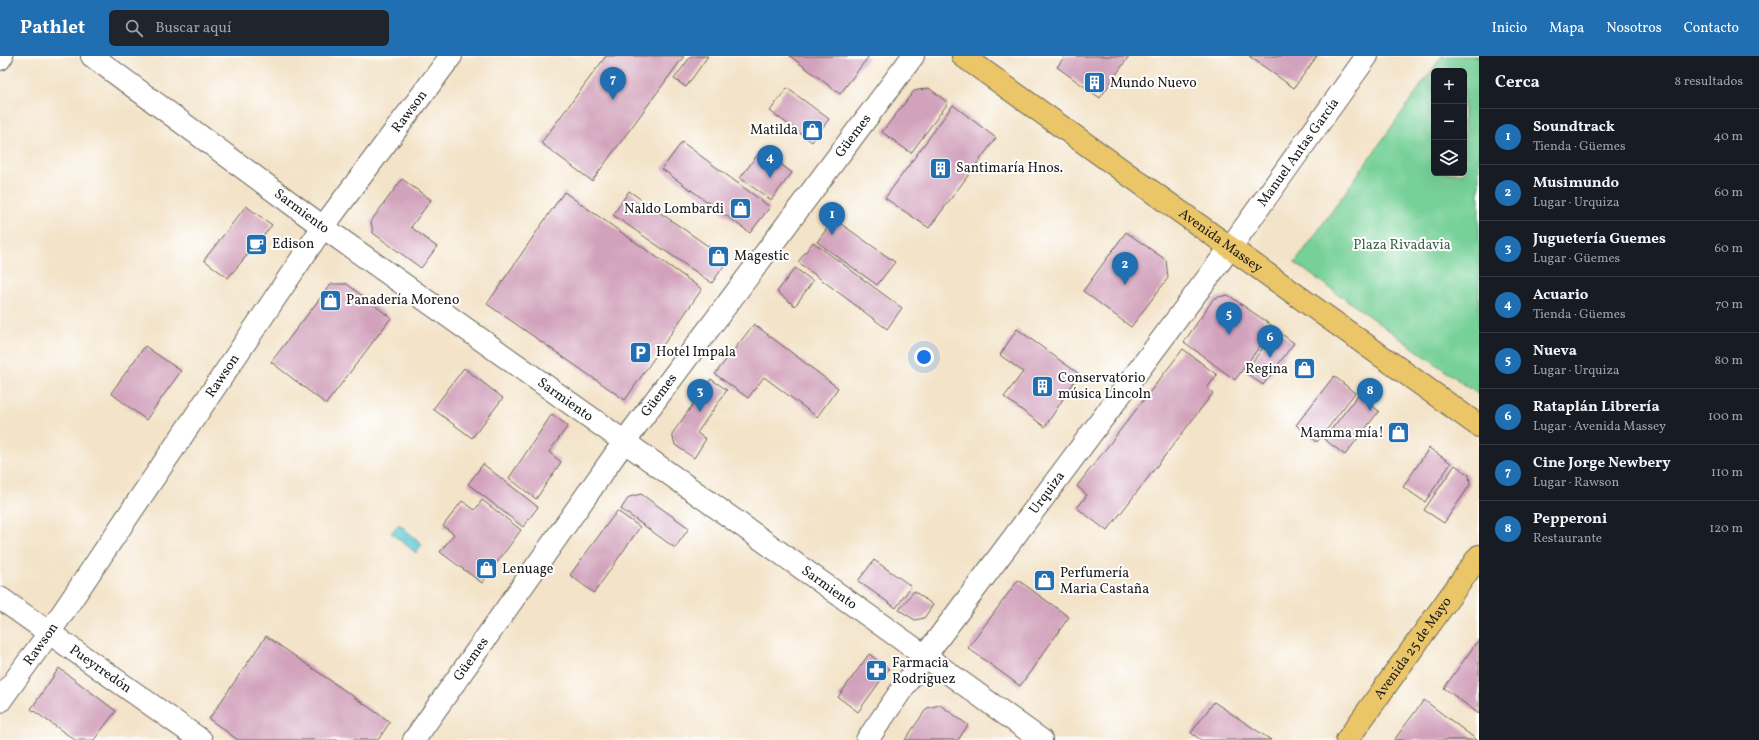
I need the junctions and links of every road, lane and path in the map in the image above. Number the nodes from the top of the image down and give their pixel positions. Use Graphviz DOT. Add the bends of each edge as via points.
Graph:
graph roads {
  1 [pos="2,56"];
  2 [pos="92,56"];
  3 [pos="451,56"];
  4 [pos="913,56"];
  5 [pos="963,56"];
  6 [pos="1367,56"];
  7 [pos="0,59"];
  8 [pos="323,227"];
  9 [pos="1230,248"];
  10 [pos="1479,426"];
  11 [pos="624,442"];
  12 [pos="1479,556"];
  13 [pos="0,598"];
  14 [pos="49,633"];
  15 [pos="926,656"];
  16 [pos="0,700"];
  17 [pos="201,740"];
  18 [pos="414,740"];
  19 [pos="867,740"];
  20 [pos="1041,740"];
  21 [pos="1347,740"];
  1 -- 7 [label="street"];
  2 -- 8 [label="street, Sarmiento"];
  3 -- 8 [label="street, Rawson"];
  4 -- 11 [label="street, Güemes"];
  5 -- 9 [label="main road, Avenida Massey"];
  6 -- 9 [label="street, Manuel Antas García"];
  8 -- 11 [label="street, Sarmiento"];
  8 -- 14 [label="street, Rawson"];
  9 -- 10 [label="main road, Avenida Massey"];
  9 -- 15 [label="street, Urquiza"];
  11 -- 15 [label="street, Sarmiento"];
  11 -- 18 [label="street, Güemes"];
  12 -- 21 [label="main road, Avenida 25 de Mayo"];
  13 -- 14 [label="street, Pueyrredón"];
  14 -- 16 [label="street, Rawson"];
  14 -- 17 [label="street, Pueyrredón"];
  15 -- 19 [label="street, Urquiza"];
  15 -- 20 [label="street, Sarmiento"];
}
